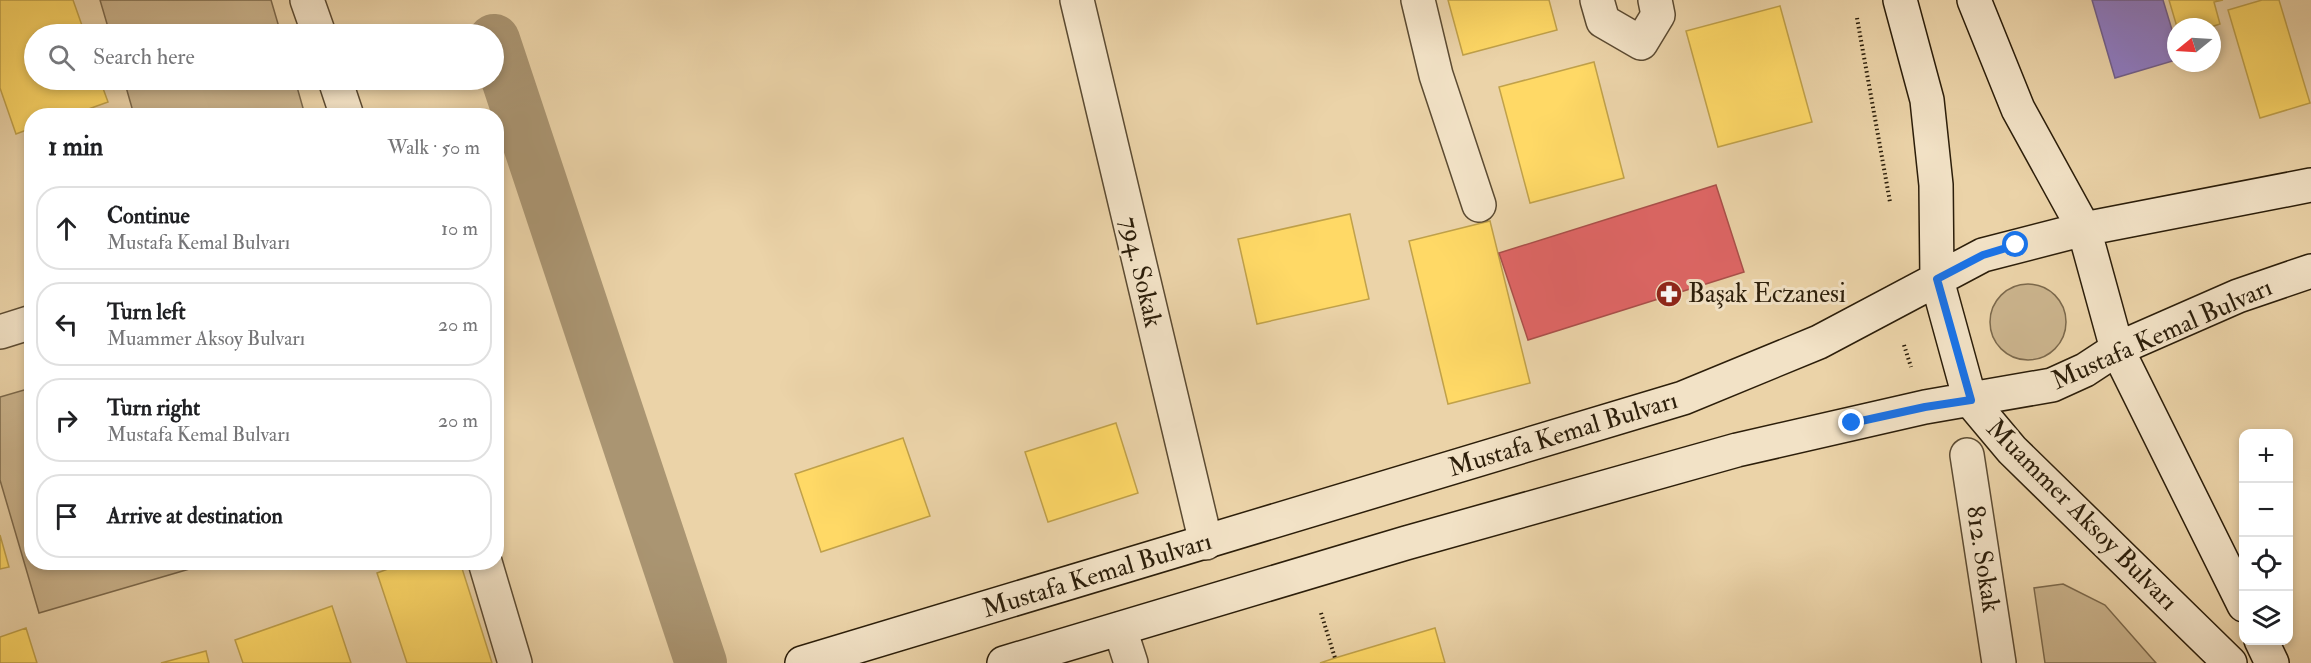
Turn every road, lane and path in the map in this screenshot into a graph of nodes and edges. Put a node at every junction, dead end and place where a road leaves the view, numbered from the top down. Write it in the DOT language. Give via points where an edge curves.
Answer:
graph roads {
  1 [pos="308,0"];
  2 [pos="1077,0"];
  3 [pos="1418,0"];
  4 [pos="1597,0"];
  5 [pos="1655,0"];
  6 [pos="1900,0"];
  7 [pos="1974,0"];
  8 [pos="316,24"];
  9 [pos="338,90"];
  10 [pos="344,108"];
  11 [pos="2311,185"];
  12 [pos="1479,206"];
  13 [pos="2084,230"];
  14 [pos="2311,272"];
  15 [pos="1937,279"];
  16 [pos="24,324"];
  17 [pos="0,332"];
  18 [pos="2117,349"];
  19 [pos="1971,400"];
  20 [pos="1967,455"];
  21 [pos="1206,543"];
  22 [pos="487,570"];
  23 [pos="2239,595"];
  24 [pos="1120,629"];
  25 [pos="2263,645"];
  26 [pos="515,663"];
  27 [pos="802,663"];
  28 [pos="1004,663"];
  29 [pos="1131,663"];
  30 [pos="1999,663"];
  31 [pos="2230,663"];
  32 [pos="2272,663"];
  1 -- 8 [label="main road"];
  2 -- 21 [label="main road, 794. Sokak"];
  3 -- 12 [label="main road" via="1436,75"];
  4 -- 5 [label="main road" via="1603,21 1641,43 1658,15"];
  6 -- 15 [label="main road, Muammer Aksoy Bulvarı" via="1927,100 1936,185"];
  7 -- 13 [label="main road" via="2018,109"];
  9 -- 10 [label="main road"];
  11 -- 13 [label="main road, Mustafa Kemal Bulvarı"];
  13 -- 15 [label="main road, Mustafa Kemal Bulvarı" via="1983,255"];
  13 -- 18 [label="main road"];
  14 -- 18 [label="main road, Mustafa Kemal Bulvarı" via="2238,296"];
  15 -- 19 [label="main road, Muammer Aksoy Bulvarı"];
  15 -- 21 [label="main road, Mustafa Kemal Bulvarı" via="1819,342 1683,398"];
  16 -- 17 [label="main road"];
  18 -- 19 [label="main road, Mustafa Kemal Bulvarı" via="2052,385"];
  18 -- 23 [label="main road"];
  19 -- 24 [label="main road, Mustafa Kemal Bulvarı" via="1737,450"];
  19 -- 31 [label="main road, Muammer Aksoy Bulvarı" via="2012,450"];
  20 -- 30 [label="main road, 812. Sokak"];
  21 -- 27 [label="main road, Mustafa Kemal Bulvarı"];
  22 -- 26 [label="main road"];
  24 -- 28 [label="main road, Mustafa Kemal Bulvarı"];
  24 -- 29 [label="main road"];
  25 -- 32 [label="main road"];
}
